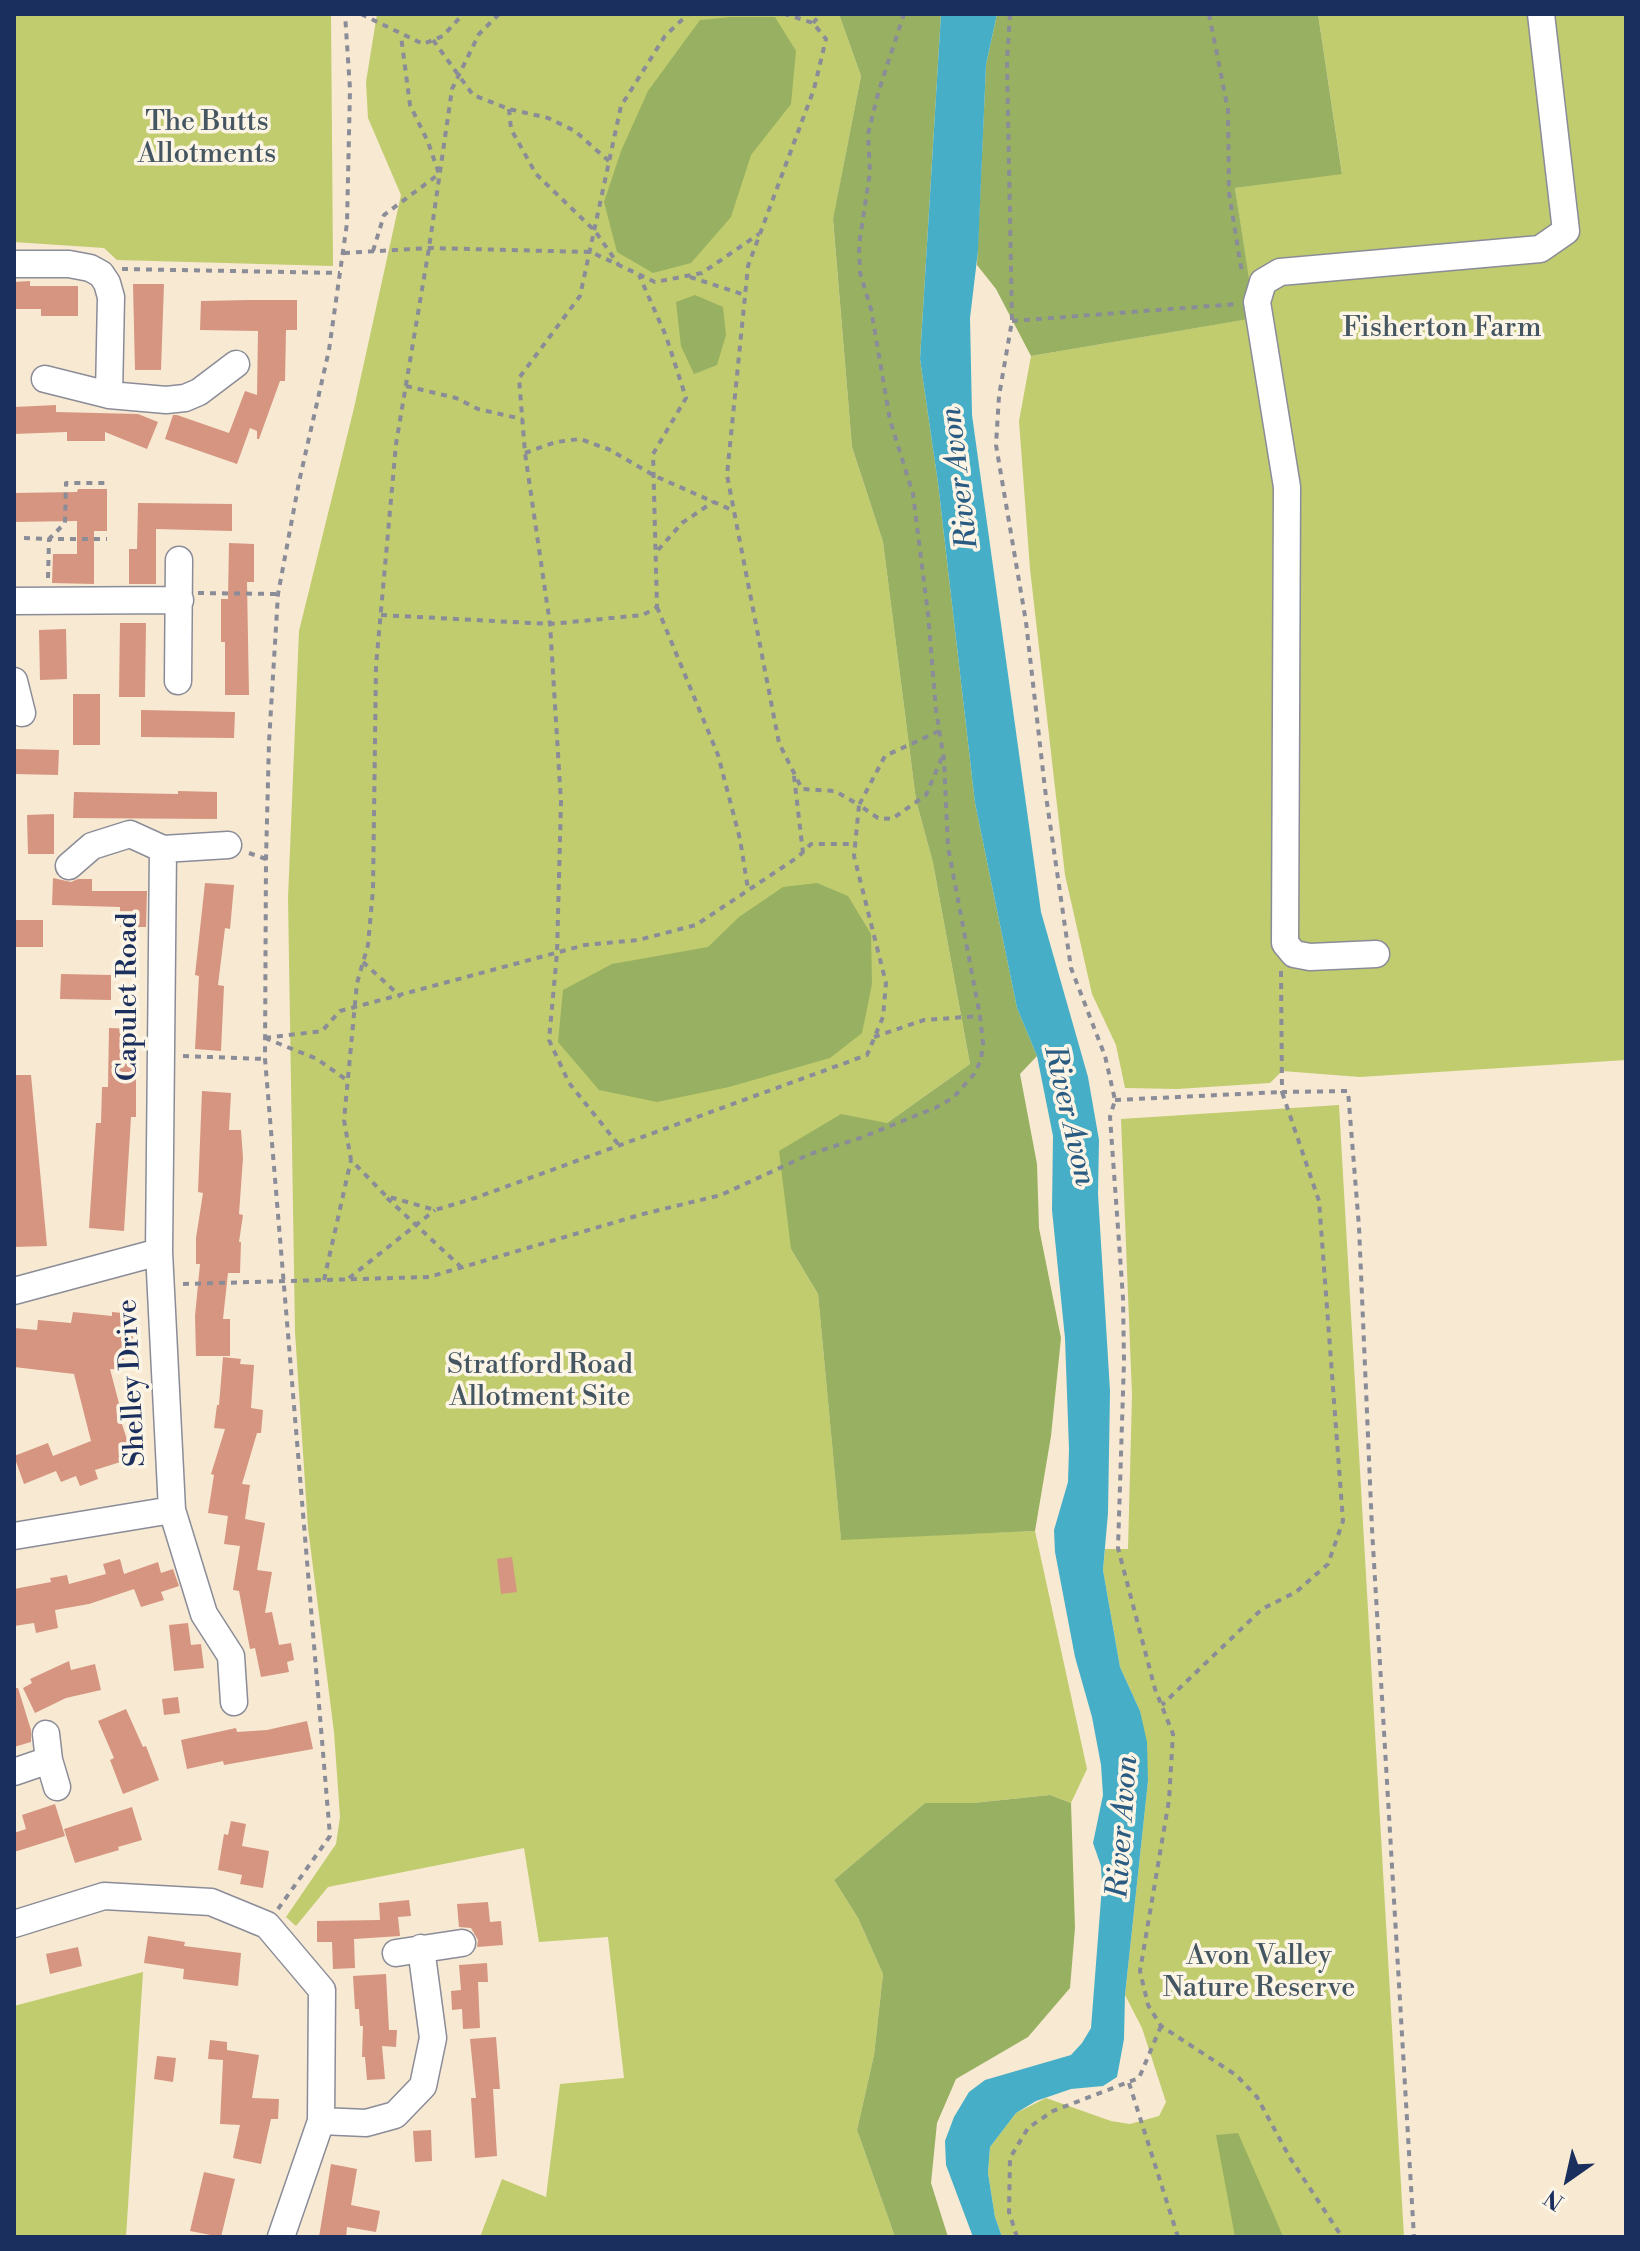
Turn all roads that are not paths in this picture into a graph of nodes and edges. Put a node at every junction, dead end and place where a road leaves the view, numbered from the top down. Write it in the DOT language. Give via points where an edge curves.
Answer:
graph roads {
  1 [pos="1541,14"];
  2 [pos="14,264"];
  3 [pos="236,364"];
  4 [pos="45,379"];
  5 [pos="109,395"];
  6 [pos="179,560"];
  7 [pos="180,596"];
  8 [pos="14,601"];
  9 [pos="14,681"];
  10 [pos="178,681"];
  11 [pos="22,713"];
  12 [pos="228,845"];
  13 [pos="163,849"];
  14 [pos="69,866"];
  15 [pos="1376,954"];
  16 [pos="159,1252"];
  17 [pos="14,1291"];
  18 [pos="172,1510"];
  19 [pos="14,1536"];
  20 [pos="234,1702"];
  21 [pos="46,1734"];
  22 [pos="49,1760"];
  23 [pos="14,1772"];
  24 [pos="57,1787"];
  25 [pos="14,1924"];
  26 [pos="462,1943"];
  27 [pos="321,2121"];
  28 [pos="281,2237"];
  1 -- 15 [label="street" via="1566,231 1540,249 1280,272 1263,282 1257,302 1287,487 1285,943 1294,954 1310,957"];
  2 -- 5 [label="street" via="69,264 101,274 111,297"];
  3 -- 5 [label="street" via="185,398"];
  4 -- 5 [label="street"];
  6 -- 7 [label="street"];
  7 -- 8 [label="street"];
  7 -- 10 [label="street"];
  9 -- 11 [label="street"];
  12 -- 13 [label="street"];
  13 -- 14 [label="street" via="130,834 92,846"];
  13 -- 16 [label="street, Capulet Road"];
  16 -- 17 [label="street"];
  16 -- 18 [label="street, Shelley Drive"];
  18 -- 19 [label="street"];
  18 -- 20 [label="street, Shelley Drive" via="204,1614 231,1656"];
  21 -- 22 [label="street"];
  22 -- 23 [label="street"];
  22 -- 24 [label="street"];
  25 -- 27 [label="street" via="104,1896 211,1902 267,1925 322,1990"];
  26 -- 27 [label="street" via="409,1951 433,2038 423,2086 395,2115 366,2123"];
  27 -- 28 [label="street"];
}
